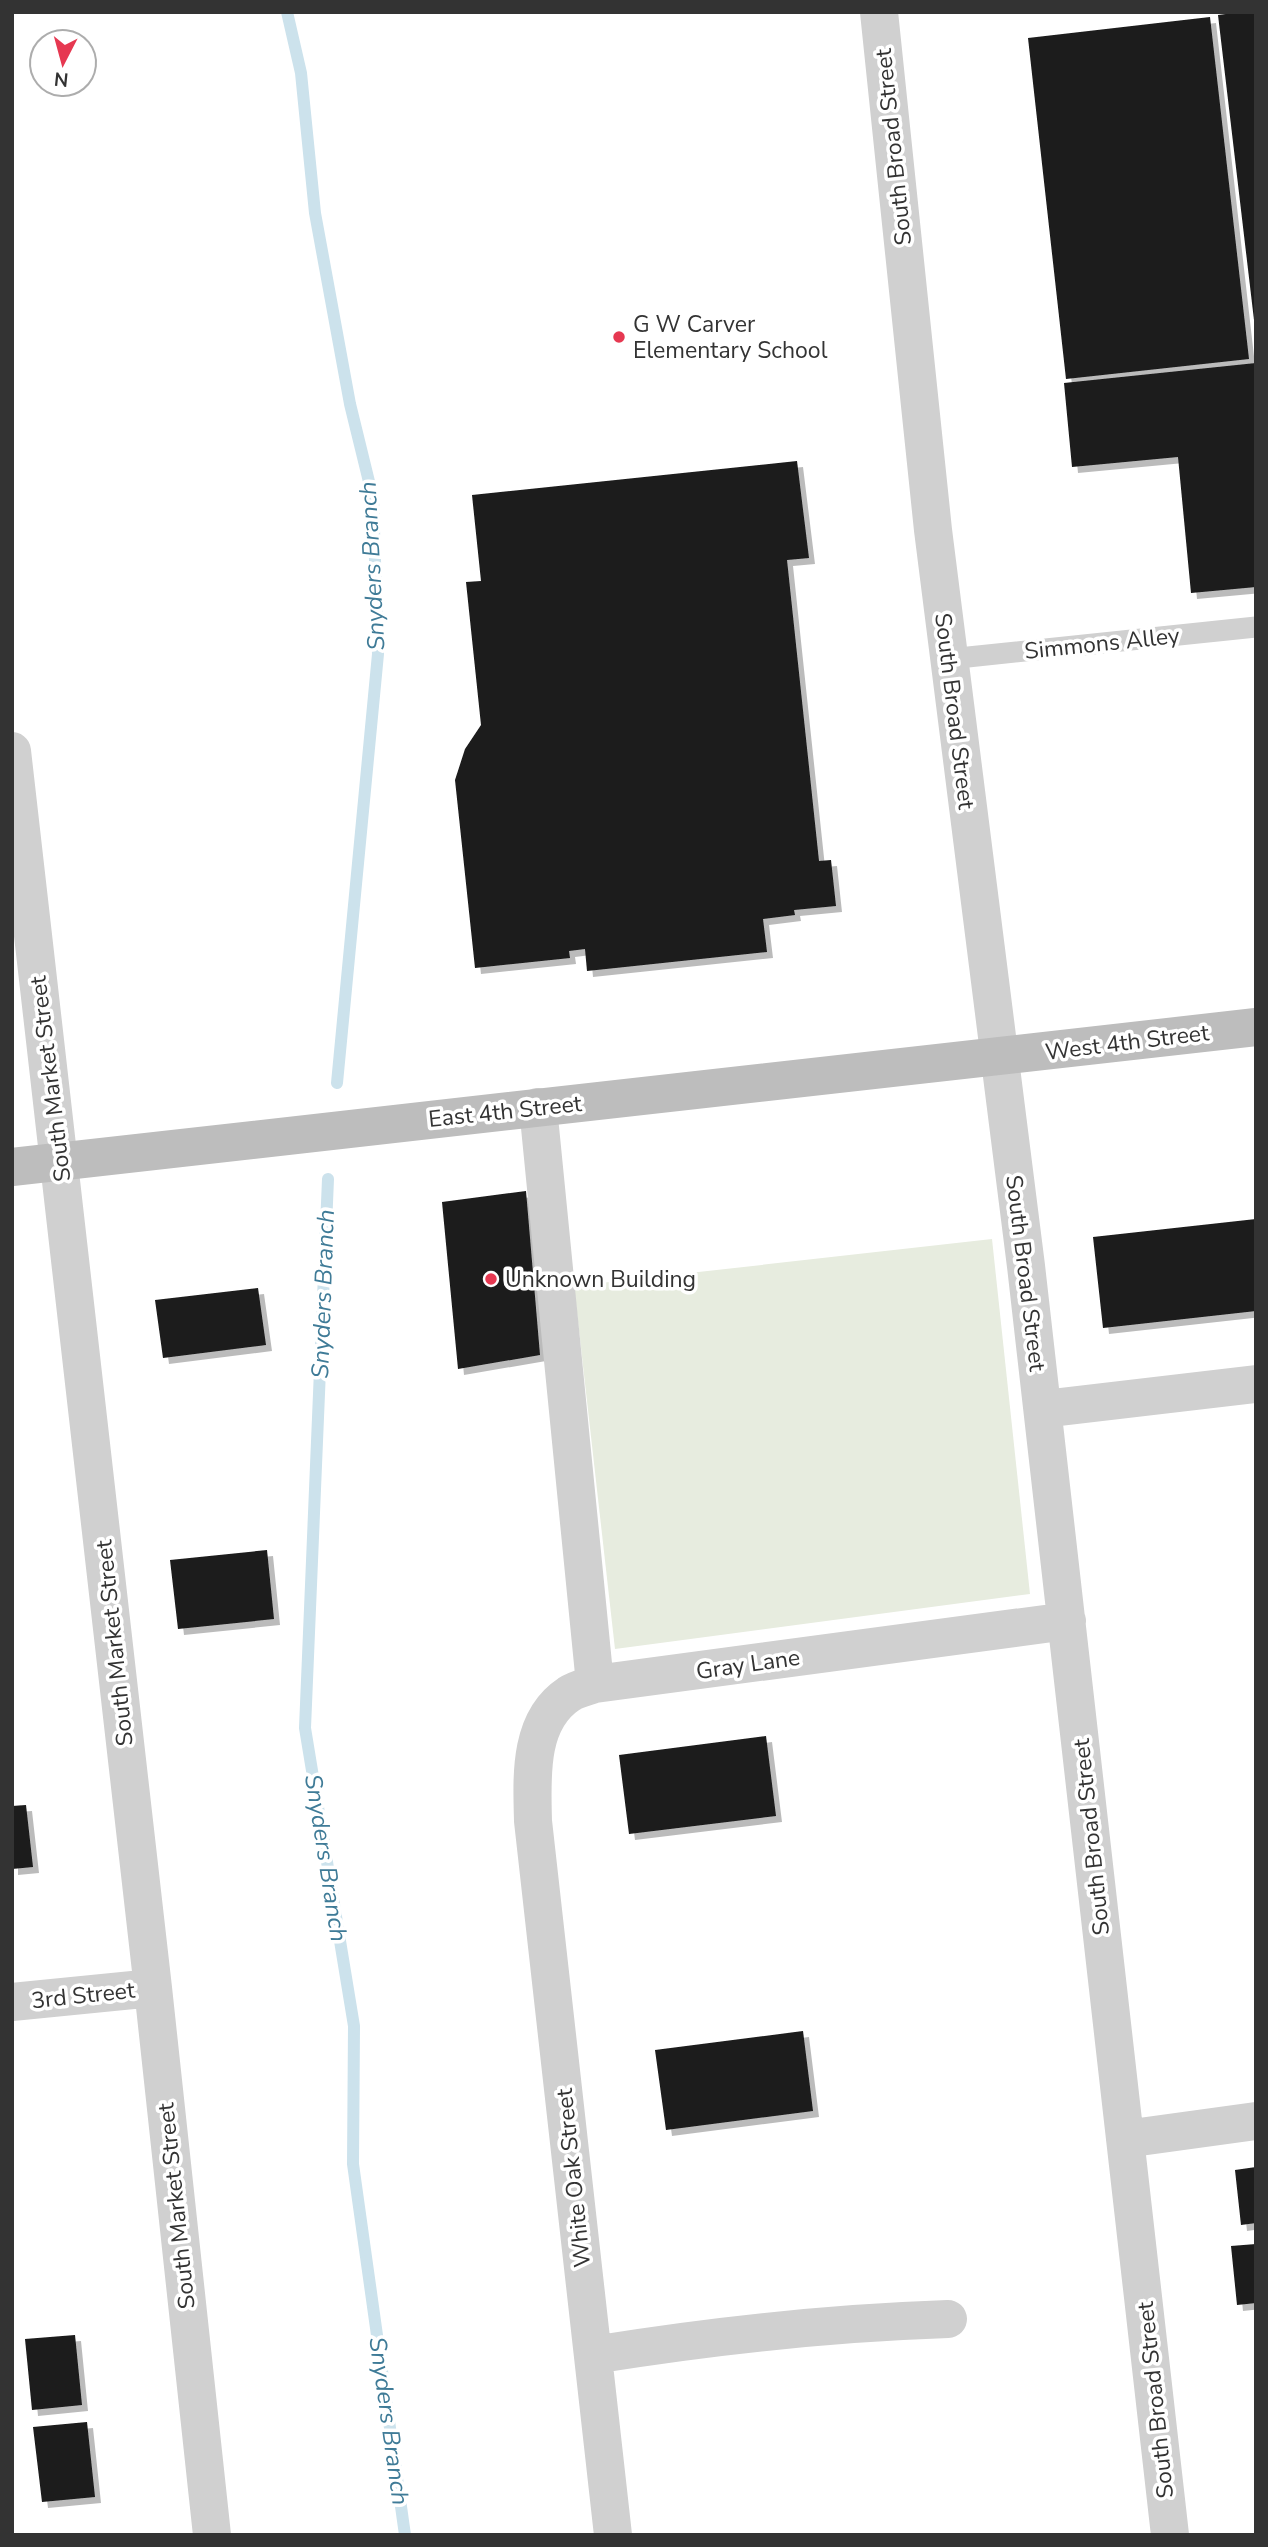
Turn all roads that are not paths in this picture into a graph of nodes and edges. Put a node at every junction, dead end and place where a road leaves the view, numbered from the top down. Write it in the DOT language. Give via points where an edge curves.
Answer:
graph roads {
  1 [pos="879,12"];
  2 [pos="1256,627"];
  3 [pos="949,659"];
  4 [pos="12,751"];
  5 [pos="1256,1027"];
  6 [pos="998,1057"];
  7 [pos="538,1107"];
  8 [pos="59,1162"];
  9 [pos="12,1167"];
  10 [pos="1256,1384"];
  11 [pos="1043,1409"];
  12 [pos="1067,1622"];
  13 [pos="595,1684"];
  14 [pos="533,1821"];
  15 [pos="153,1988"];
  16 [pos="12,2002"];
  17 [pos="1256,2121"];
  18 [pos="1125,2139"];
  19 [pos="948,2319"];
  20 [pos="593,2356"];
  21 [pos="212,2535"];
  22 [pos="613,2535"];
  23 [pos="1170,2535"];
  1 -- 3 [label="street, South Broad Street"];
  2 -- 3 [label="lane, Simmons Alley"];
  3 -- 6 [label="street, South Broad Street"];
  4 -- 8 [label="street, South Market Street"];
  5 -- 6 [label="main road, West 4th Street"];
  6 -- 7 [label="main road, East 4th Street"];
  6 -- 11 [label="street, South Broad Street"];
  7 -- 8 [label="main road, East 4th Street"];
  7 -- 13 [label="street"];
  8 -- 9 [label="main road, East 4th Street"];
  8 -- 15 [label="street, South Market Street"];
  10 -- 11 [label="street"];
  11 -- 12 [label="street, South Broad Street"];
  12 -- 13 [label="street, Gray Lane"];
  12 -- 18 [label="street, South Broad Street"];
  13 -- 14 [label="street, Gray Lane" via="570,1693 542,1723 532,1771"];
  14 -- 20 [label="street, White Oak Street"];
  15 -- 16 [label="street, 3rd Street"];
  15 -- 21 [label="street, South Market Street"];
  17 -- 18 [label="street"];
  18 -- 23 [label="street, South Broad Street"];
  19 -- 20 [label="street" via="863,2322 659,2344"];
  20 -- 22 [label="street, White Oak Street"];
}
